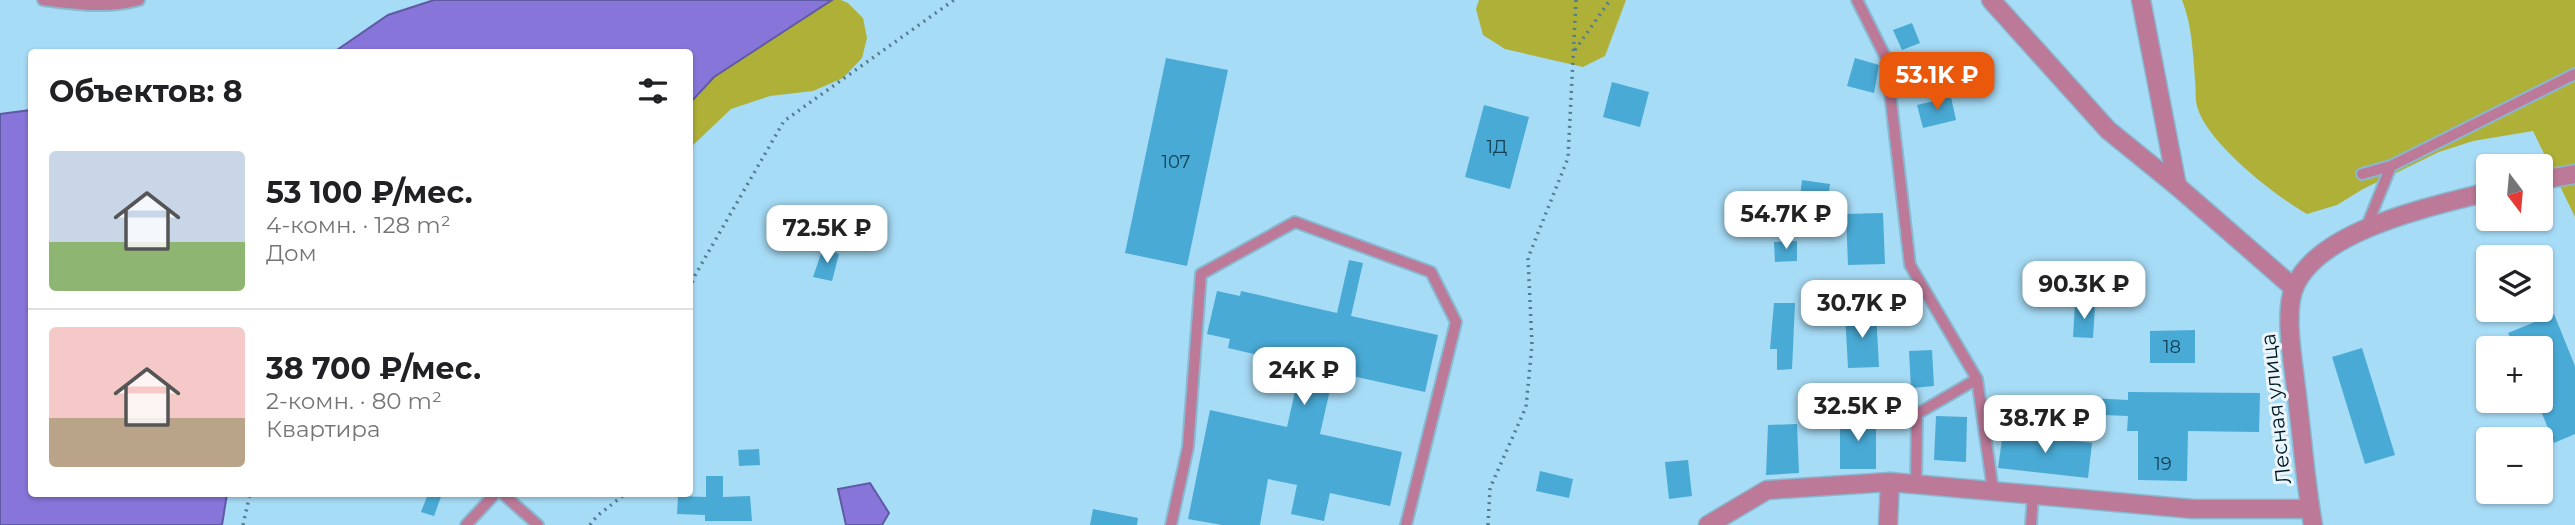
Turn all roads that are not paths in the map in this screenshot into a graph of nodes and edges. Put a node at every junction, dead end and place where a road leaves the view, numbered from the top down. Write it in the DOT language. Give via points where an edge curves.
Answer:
graph roads {
  1 [pos="43,0"];
  2 [pos="139,0"];
  3 [pos="1857,0"];
  4 [pos="1991,0"];
  5 [pos="2141,0"];
  6 [pos="2575,74"];
  7 [pos="2391,166"];
  8 [pos="2362,174"];
  9 [pos="2575,174"];
  10 [pos="2553,178"];
  11 [pos="2178,186"];
  12 [pos="2476,195"];
  13 [pos="2366,228"];
  14 [pos="2294,288"];
  15 [pos="1977,379"];
  16 [pos="1890,482"];
  17 [pos="1916,484"];
  18 [pos="1993,490"];
  19 [pos="2033,495"];
  20 [pos="492,497"];
  21 [pos="506,497"];
  22 [pos="2312,517"];
  23 [pos="466,525"];
  24 [pos="538,525"];
  25 [pos="1171,525"];
  26 [pos="1406,525"];
  27 [pos="1708,525"];
  28 [pos="1888,525"];
  29 [pos="2031,525"];
  1 -- 2 [label="lane" via="100,6"];
  3 -- 15 [label="lane" via="1886,58 1910,265"];
  4 -- 11 [label="street" via="2108,130"];
  5 -- 11 [label="street"];
  6 -- 7 [label="lane"];
  7 -- 8 [label="lane"];
  7 -- 13 [label="lane"];
  9 -- 10 [label="street"];
  11 -- 14 [label="street"];
  12 -- 13 [label="street"];
  13 -- 14 [label="street" via="2331,247"];
  14 -- 22 [label="street, Лесная улица" via="2289,325"];
  15 -- 17 [label="lane" via="1917,414"];
  15 -- 18 [label="lane"];
  16 -- 17 [label="street"];
  16 -- 27 [label="street" via="1767,490"];
  16 -- 28 [label="street"];
  17 -- 18 [label="street"];
  18 -- 19 [label="street"];
  19 -- 22 [label="street"];
  19 -- 29 [label="lane"];
  20 -- 23 [label="lane"];
  21 -- 24 [label="lane"];
  25 -- 26 [label="lane" via="1188,447 1201,274 1295,222 1431,272 1456,322"];
}
